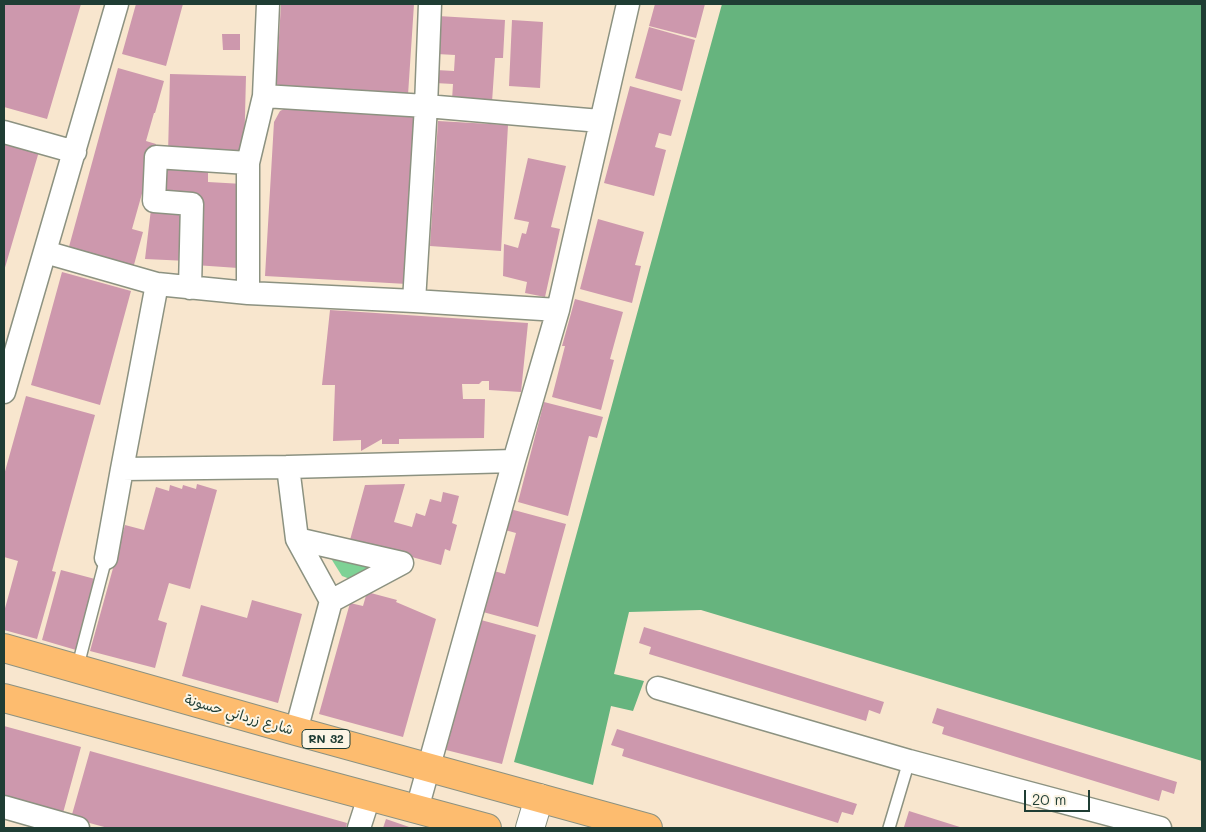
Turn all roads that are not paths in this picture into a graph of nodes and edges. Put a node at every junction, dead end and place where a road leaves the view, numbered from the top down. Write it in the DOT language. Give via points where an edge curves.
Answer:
graph roads {
  1 [pos="117,4"];
  2 [pos="268,4"];
  3 [pos="430,4"];
  4 [pos="628,4"];
  5 [pos="264,96"];
  6 [pos="426,106"];
  7 [pos="600,121"];
  8 [pos="4,132"];
  9 [pos="75,152"];
  10 [pos="248,163"];
  11 [pos="45,252"];
  12 [pos="157,284"];
  13 [pos="190,288"];
  14 [pos="248,293"];
  15 [pos="414,301"];
  16 [pos="558,310"];
  17 [pos="4,392"];
  18 [pos="514,461"];
  19 [pos="288,467"];
  20 [pos="122,469"];
  21 [pos="297,538"];
  22 [pos="106,558"];
  23 [pos="331,600"];
  24 [pos="4,648"];
  25 [pos="76,669"];
  26 [pos="658,688"];
  27 [pos="4,698"];
  28 [pos="296,731"];
  29 [pos="909,761"];
  30 [pos="428,767"];
  31 [pos="369,797"];
  32 [pos="539,798"];
  33 [pos="4,808"];
  34 [pos="417,809"];
  35 [pos="78,828"];
  36 [pos="359,828"];
  37 [pos="487,828"];
  38 [pos="530,828"];
  39 [pos="648,828"];
  40 [pos="888,828"];
  41 [pos="1160,828"];
  1 -- 9 [label="street"];
  2 -- 5 [label="street"];
  3 -- 6 [label="street"];
  4 -- 7 [label="street"];
  5 -- 6 [label="street"];
  5 -- 10 [label="street"];
  6 -- 7 [label="street"];
  6 -- 15 [label="street"];
  7 -- 16 [label="street"];
  8 -- 9 [label="street"];
  9 -- 11 [label="street"];
  10 -- 13 [label="street" via="156,157 154,201 192,204"];
  10 -- 14 [label="street"];
  11 -- 12 [label="street"];
  11 -- 17 [label="street"];
  12 -- 13 [label="street"];
  12 -- 20 [label="street"];
  13 -- 14 [label="street"];
  14 -- 15 [label="street"];
  15 -- 16 [label="street"];
  16 -- 18 [label="street"];
  18 -- 19 [label="street"];
  18 -- 30 [label="street"];
  19 -- 20 [label="street"];
  19 -- 21 [label="street"];
  20 -- 22 [label="street"];
  21 -- 23 [label="street"];
  21 -- 23 [label="street" via="402,563"];
  22 -- 25 [label="lane"];
  23 -- 28 [label="street"];
  24 -- 25 [label="main road, شارع زرداني حسونة / RN 32"];
  25 -- 28 [label="main road, شارع زرداني حسونة / RN 32"];
  26 -- 29 [label="street"];
  27 -- 31 [label="main road"];
  28 -- 30 [label="main road, شارع زرداني حسونة / RN 32"];
  29 -- 40 [label="lane"];
  29 -- 41 [label="street"];
  30 -- 32 [label="main road, شارع زرداني حسونة / RN 32"];
  30 -- 34 [label="street"];
  31 -- 34 [label="main road"];
  31 -- 36 [label="street"];
  32 -- 38 [label="street"];
  32 -- 39 [label="main road, شارع زرداني حسونة / RN 32"];
  33 -- 35 [label="street"];
  34 -- 37 [label="main road"];
}
